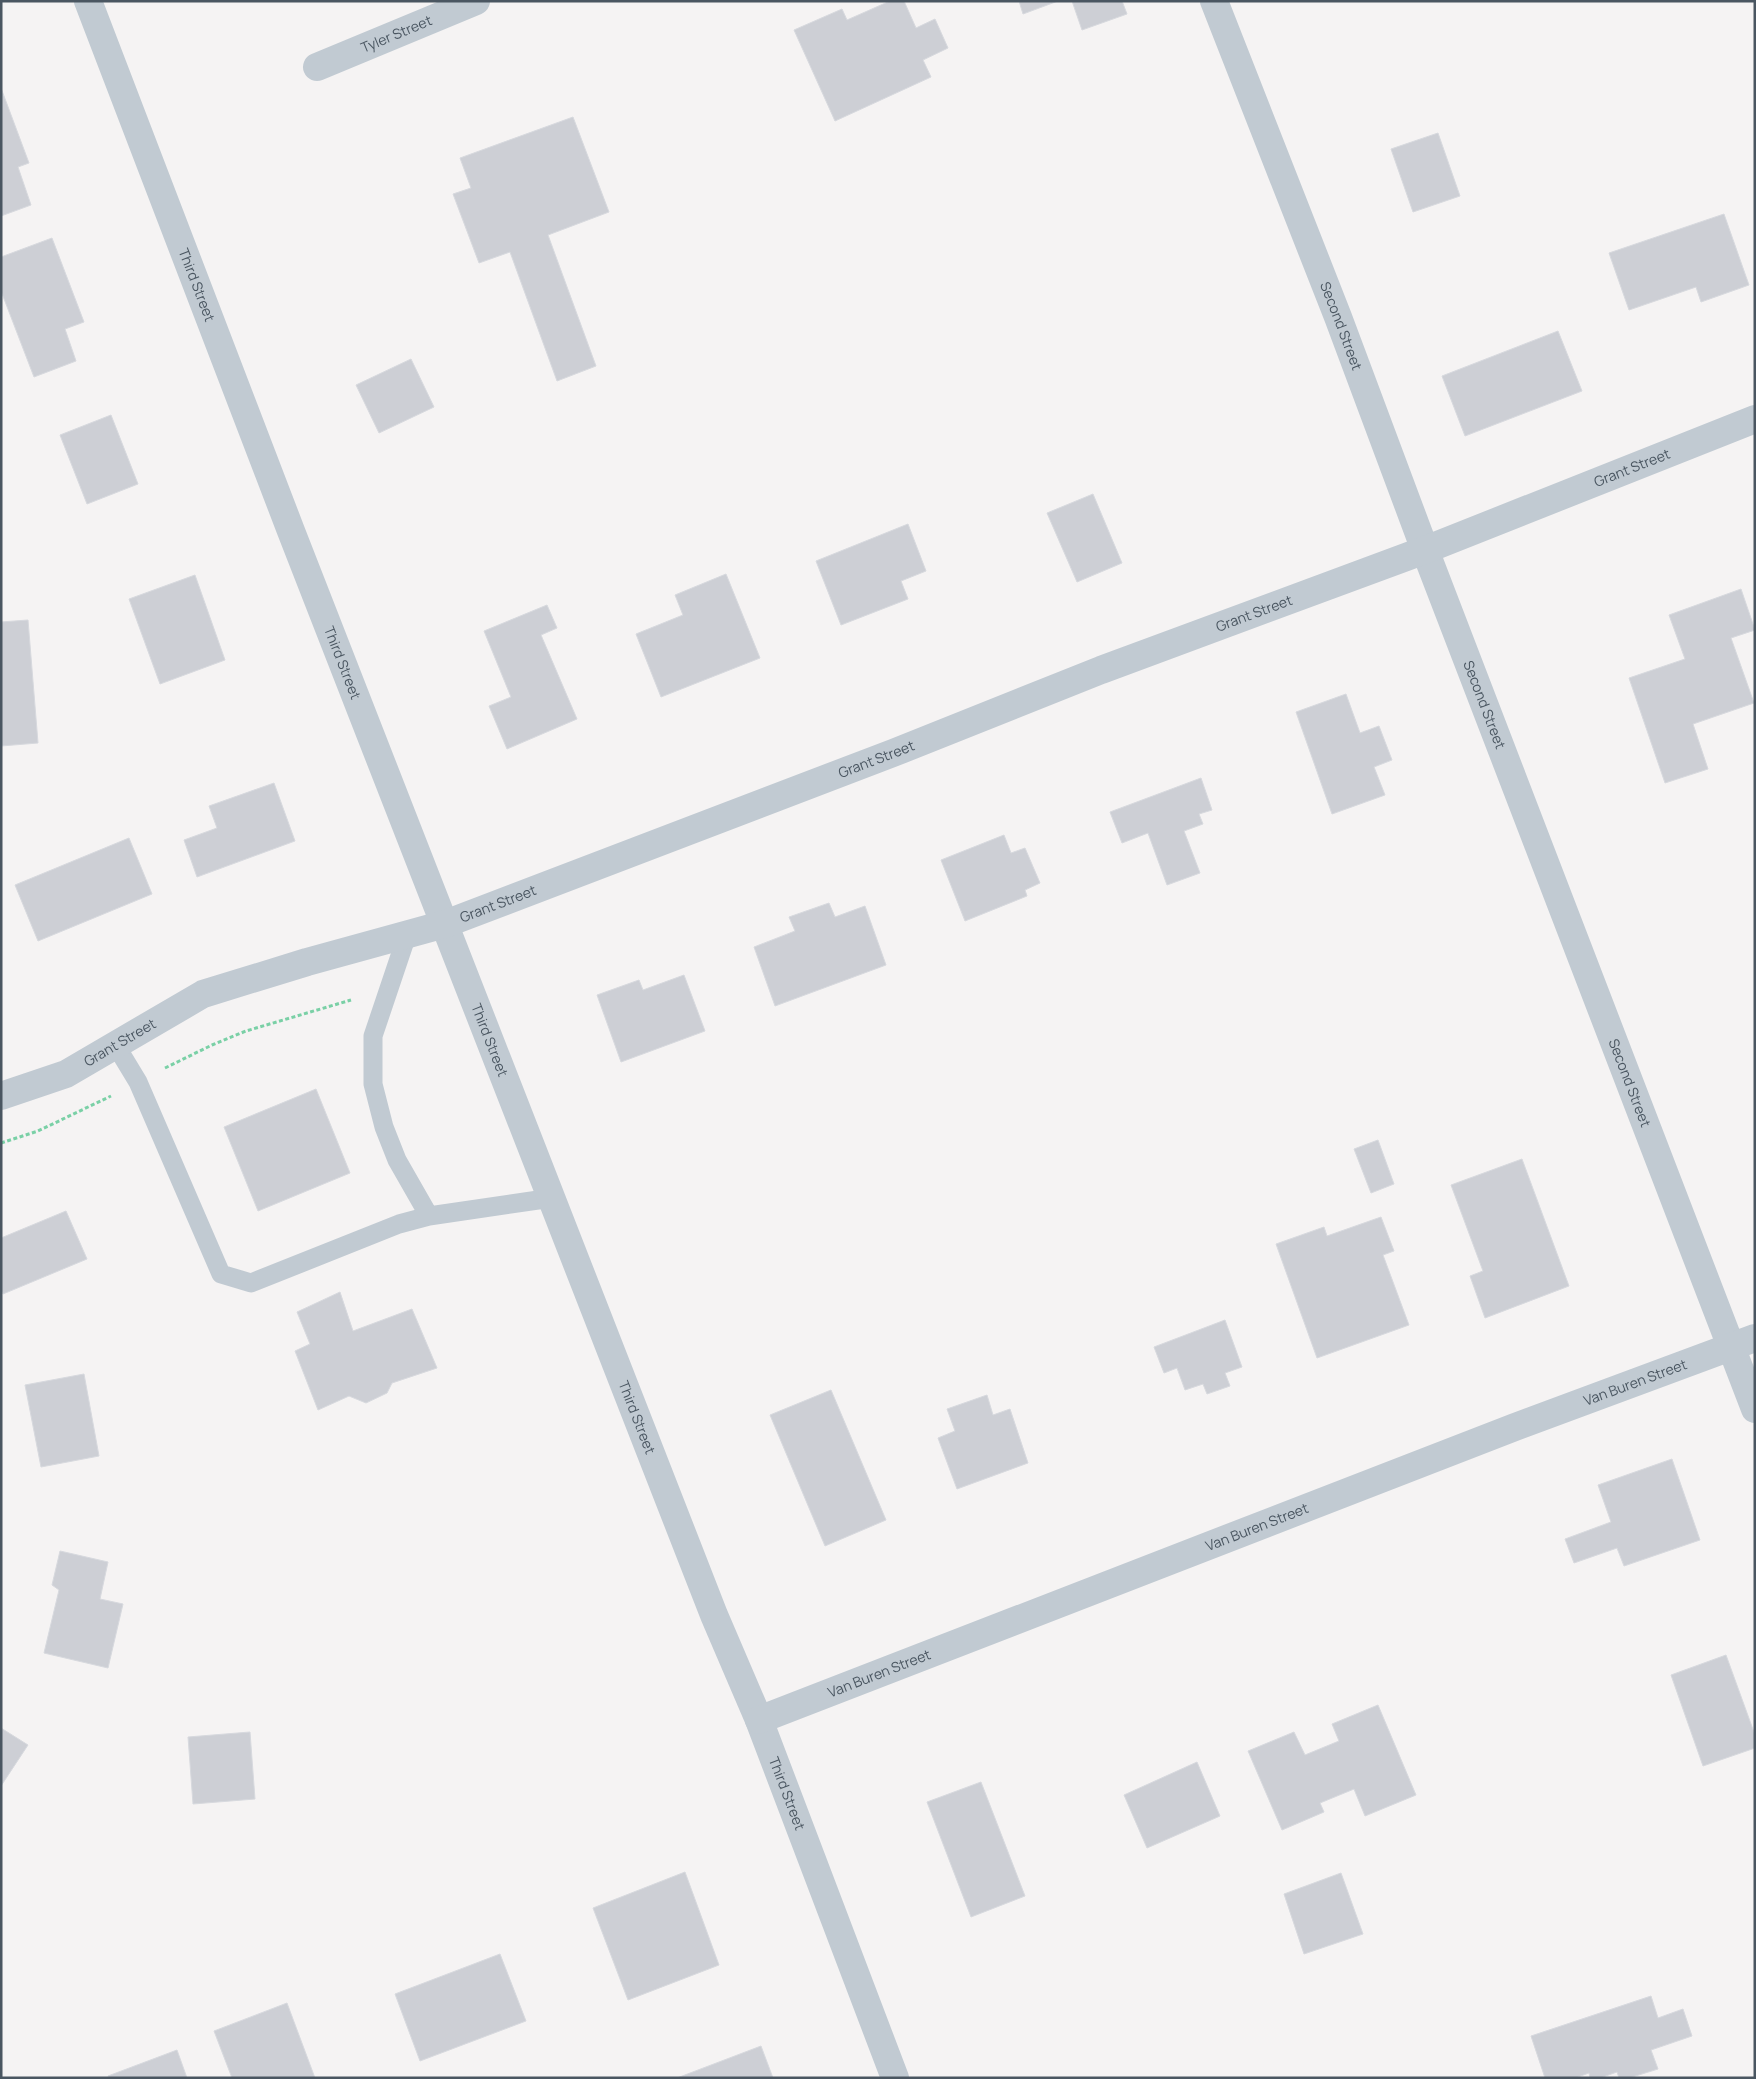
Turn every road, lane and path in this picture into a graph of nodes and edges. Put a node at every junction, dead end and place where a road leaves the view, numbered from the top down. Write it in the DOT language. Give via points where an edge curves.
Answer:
graph roads {
  1 [pos="88,1"];
  2 [pos="476,1"];
  3 [pos="1214,1"];
  4 [pos="317,67"];
  5 [pos="1755,419"];
  6 [pos="1425,550"];
  7 [pos="445,924"];
  8 [pos="406,936"];
  9 [pos="386,991"];
  10 [pos="115,1044"];
  11 [pos="138,1082"];
  12 [pos="1,1096"];
  13 [pos="1,1143"];
  14 [pos="552,1198"];
  15 [pos="429,1216"];
  16 [pos="1755,1338"];
  17 [pos="1730,1347"];
  18 [pos="1755,1409"];
  19 [pos="759,1720"];
  20 [pos="895,2078"];
  1 -- 7 [label="street, Third Street"];
  2 -- 4 [label="street, Tyler Street"];
  3 -- 6 [label="street, Second Street"];
  5 -- 6 [label="street, Grant Street"];
  6 -- 7 [label="street, Grant Street" via="1101,670"];
  6 -- 17 [label="street, Second Street"];
  7 -- 8 [label="street, Grant Street"];
  7 -- 14 [label="street, Third Street"];
  8 -- 9 [label="lane"];
  8 -- 10 [label="street, Grant Street" via="203,994"];
  9 -- 11 [label="path" via="246,1031"];
  9 -- 15 [label="lane" via="373,1036 373,1084 384,1127 398,1160"];
  10 -- 11 [label="lane"];
  10 -- 12 [label="street, Grant Street" via="66,1074"];
  11 -- 13 [label="path" via="68,1118"];
  11 -- 15 [label="lane" via="221,1274 250,1283 399,1224"];
  14 -- 15 [label="lane"];
  14 -- 19 [label="street, Third Street" via="714,1615"];
  16 -- 17 [label="street, Van Buren Street"];
  17 -- 18 [label="street, Second Street"];
  17 -- 19 [label="street, Van Buren Street"];
  19 -- 20 [label="street, Third Street"];
}
